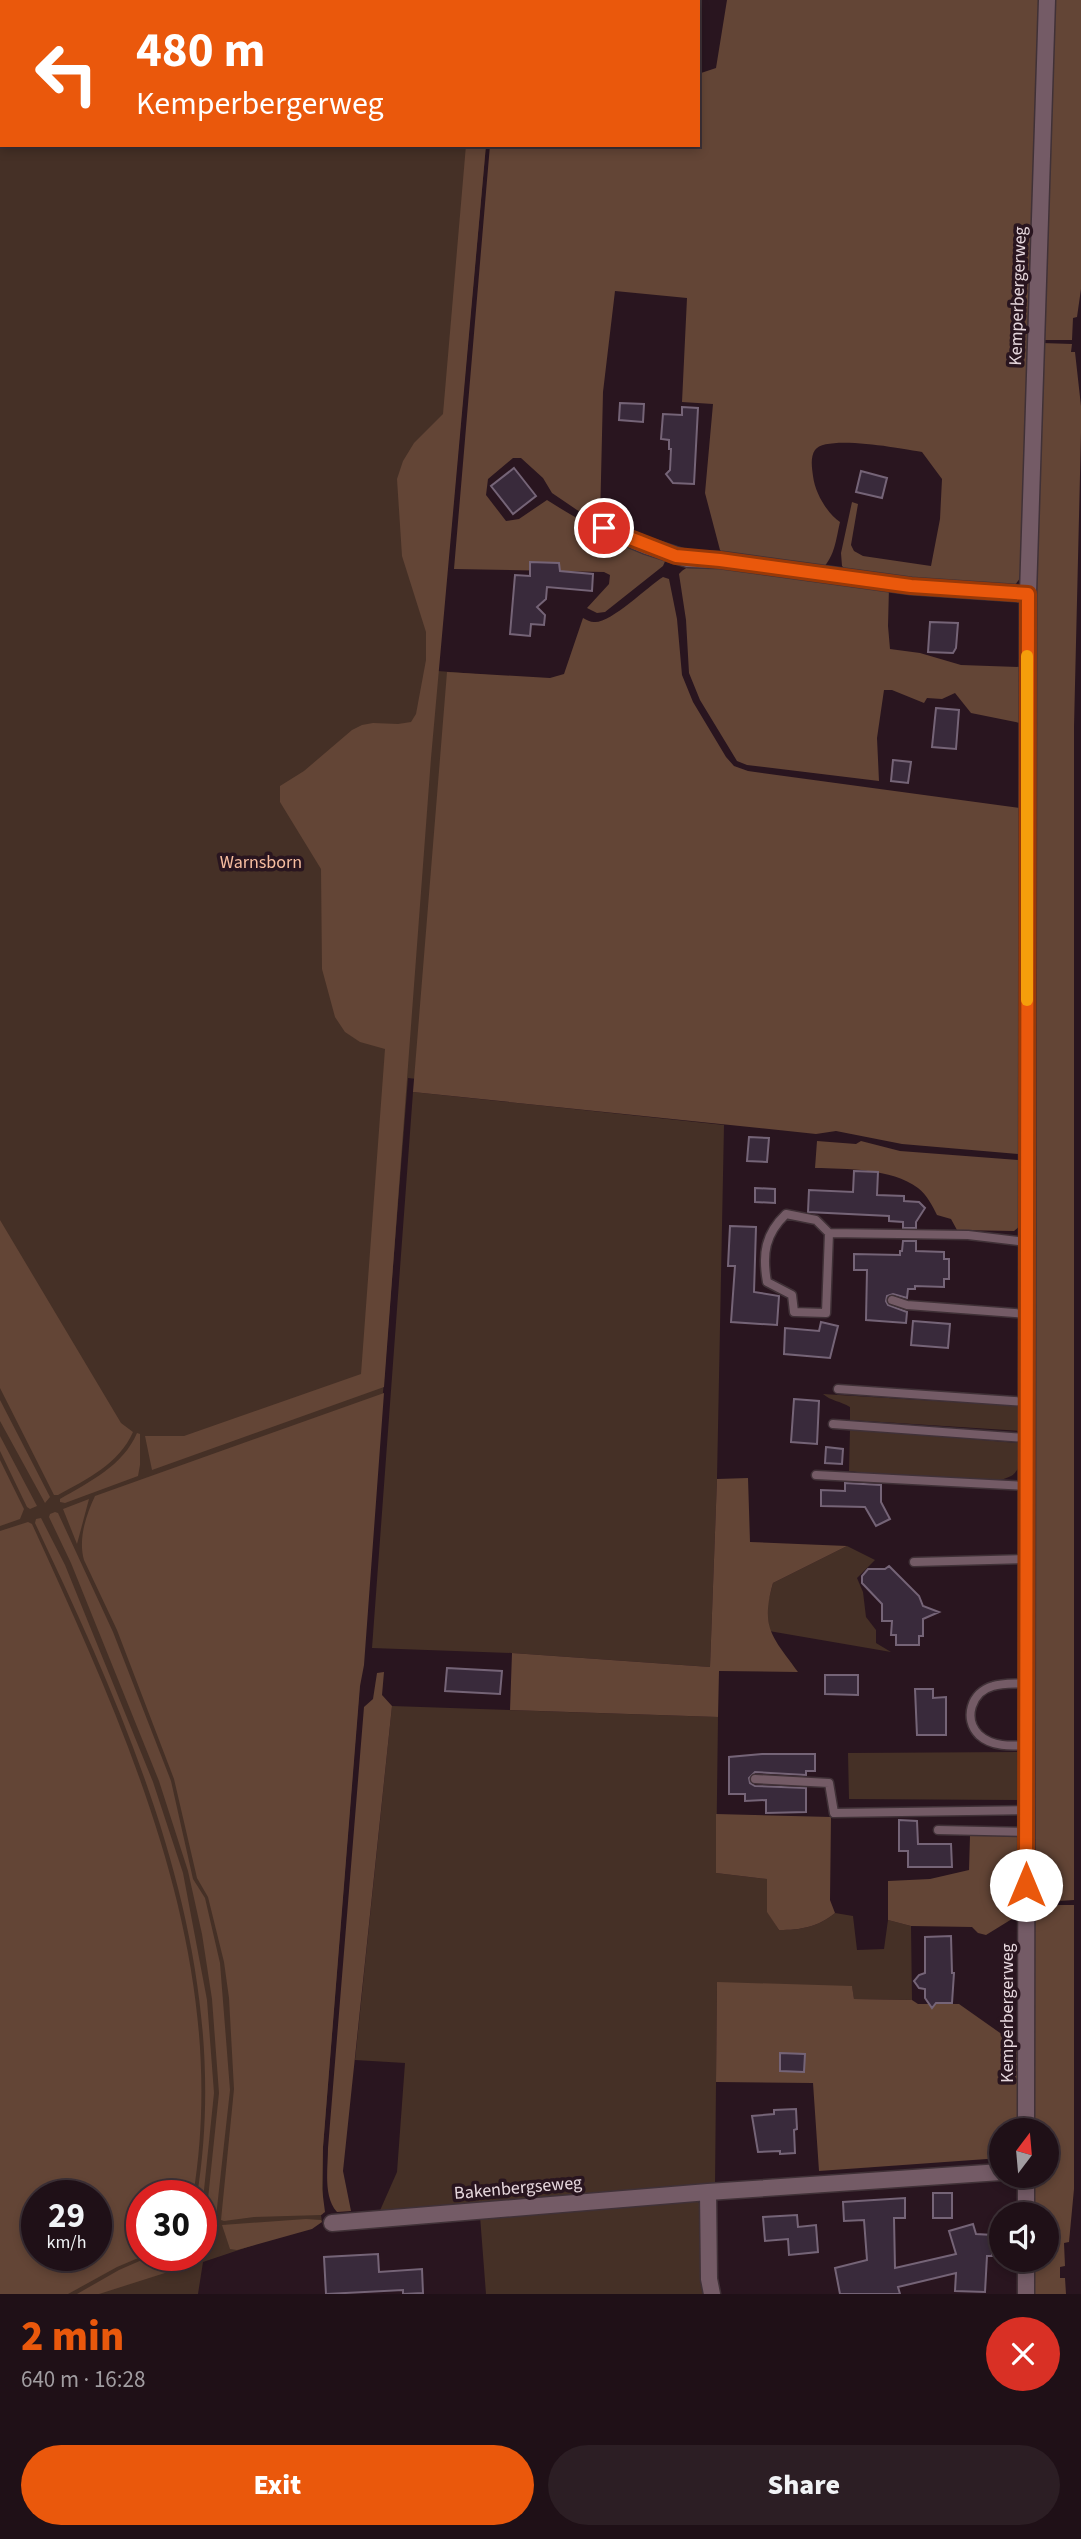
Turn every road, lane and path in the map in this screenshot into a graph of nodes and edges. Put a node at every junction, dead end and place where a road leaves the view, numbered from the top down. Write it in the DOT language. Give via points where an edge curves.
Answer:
graph roads {
  1 [pos="1047,0"];
  2 [pos="604,528"];
  3 [pos="1028,594"];
  4 [pos="829,1233"];
  5 [pos="1026,1242"];
  6 [pos="892,1300"];
  7 [pos="1027,1314"];
  8 [pos="838,1389"];
  9 [pos="1027,1402"];
  10 [pos="833,1424"];
  11 [pos="1026,1438"];
  12 [pos="816,1475"];
  13 [pos="1026,1486"];
  14 [pos="1026,1559"];
  15 [pos="914,1562"];
  16 [pos="1026,1684"];
  17 [pos="1027,1745"];
  18 [pos="755,1779"];
  19 [pos="1027,1810"];
  20 [pos="939,1830"];
  21 [pos="1027,1832"];
  22 [pos="1026,2118"];
  23 [pos="989,2173"];
  24 [pos="708,2192"];
  25 [pos="332,2223"];
  26 [pos="1026,2272"];
  27 [pos="712,2294"];
  28 [pos="1026,2294"];
  1 -- 3 [label="street, Kemperbergerweg"];
  2 -- 3 [label="street" via="688,559 937,589"];
  3 -- 5 [label="street, Kemperbergerweg"];
  4 -- 4 [label="lane" via="816,1220 786,1214 773,1227 763,1261 767,1282 792,1294 794,1312 826,1313"];
  4 -- 5 [label="lane" via="968,1235"];
  5 -- 7 [label="street, Kemperbergerweg"];
  6 -- 7 [label="lane"];
  7 -- 9 [label="street, Kemperbergerweg"];
  8 -- 9 [label="lane"];
  9 -- 11 [label="street, Kemperbergerweg"];
  10 -- 11 [label="lane"];
  11 -- 13 [label="street, Kemperbergerweg"];
  12 -- 13 [label="lane"];
  13 -- 14 [label="street, Kemperbergerweg"];
  14 -- 15 [label="lane"];
  14 -- 16 [label="street, Kemperbergerweg"];
  16 -- 17 [label="street, Kemperbergerweg"];
  16 -- 17 [label="lane" via="992,1686 979,1694 970,1714 980,1735 1006,1746"];
  17 -- 19 [label="street, Kemperbergerweg"];
  18 -- 19 [label="lane" via="829,1783 834,1813"];
  19 -- 21 [label="street, Kemperbergerweg"];
  20 -- 21 [label="lane"];
  21 -- 22 [label="street, Kemperbergerweg"];
  23 -- 24 [label="street"];
  24 -- 25 [label="street, Bakenbergseweg"];
  24 -- 27 [label="street"];
  26 -- 28 [label="street"];
}
